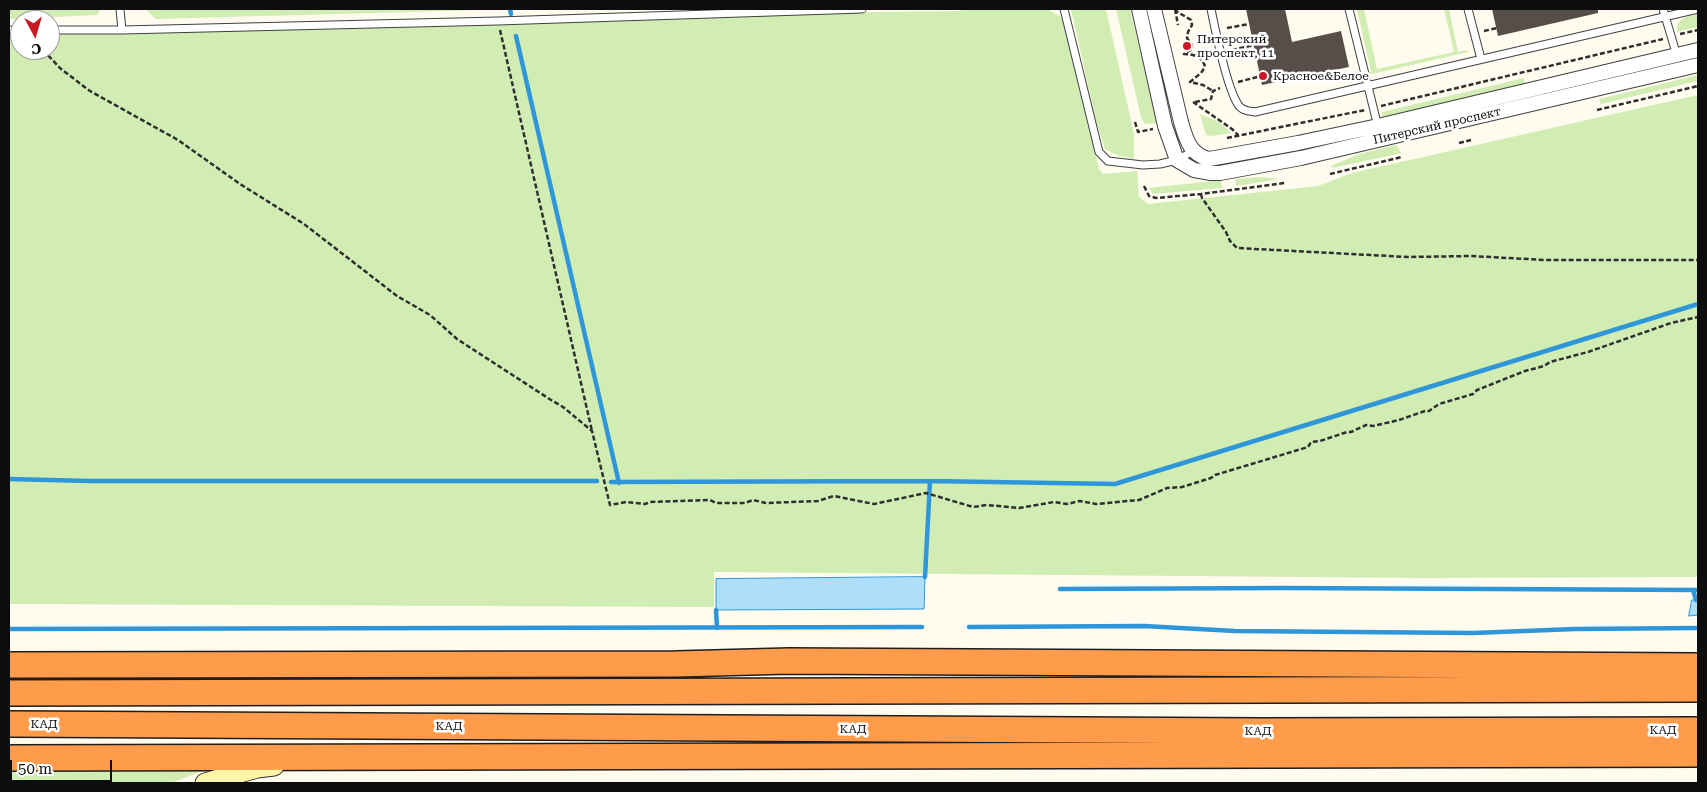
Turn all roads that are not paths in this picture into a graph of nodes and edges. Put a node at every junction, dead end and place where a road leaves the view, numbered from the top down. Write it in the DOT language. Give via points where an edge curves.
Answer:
graph roads {
  1 [pos="120,9"];
  2 [pos="862,9"];
  3 [pos="1064,9"];
  4 [pos="1139,9"];
  5 [pos="1154,9"];
  6 [pos="1211,9"];
  7 [pos="1348,9"];
  8 [pos="1468,9"];
  9 [pos="1663,9"];
  10 [pos="1698,9"];
  11 [pos="1665,16"];
  12 [pos="60,30"];
  13 [pos="122,30"];
  14 [pos="1698,50"];
  15 [pos="1676,55"];
  16 [pos="1481,59"];
  17 [pos="1698,65"];
  18 [pos="1680,70"];
  19 [pos="1367,86"];
  20 [pos="1380,133"];
  21 [pos="1193,152"];
  22 [pos="1177,160"];
  23 [pos="676,664"];
  24 [pos="9,665"];
  25 [pos="1698,666"];
  26 [pos="1698,689"];
  27 [pos="921,690"];
  28 [pos="9,692"];
  29 [pos="9,724"];
  30 [pos="1698,730"];
  31 [pos="1259,731"];
  32 [pos="1698,754"];
  33 [pos="1539,755"];
  34 [pos="372,756"];
  35 [pos="9,758"];
  36 [pos="205,783"];
  1 -- 13 [label="lane"];
  2 -- 13 [label="lane"];
  3 -- 22 [label="lane" via="1099,152 1108,161 1118,164 1160,164"];
  4 -- 22 [label="street" via="1165,126"];
  5 -- 21 [label="street" via="1181,122"];
  6 -- 19 [label="lane" via="1230,84 1240,107 1246,111 1255,112"];
  7 -- 19 [label="lane"];
  8 -- 16 [label="lane"];
  9 -- 11 [label="lane"];
  10 -- 11 [label="lane"];
  11 -- 15 [label="lane"];
  11 -- 16 [label="lane"];
  12 -- 13 [label="lane"];
  14 -- 15 [label="street, Питерский проспект"];
  15 -- 18 [label="lane"];
  15 -- 20 [label="street, Питерский проспект"];
  16 -- 19 [label="lane"];
  17 -- 18 [label="street, Питерский проспект"];
  18 -- 20 [label="street, Питерский проспект"];
  19 -- 20 [label="lane"];
  20 -- 21 [label="street, Питерский проспект" via="1219,158 1209,159"];
  20 -- 22 [label="street, Питерский проспект" via="1301,158 1220,173 1194,170"];
  21 -- 22 [label="lane"];
  23 -- 24 [label="highway"];
  23 -- 25 [label="highway" via="789,661"];
  23 -- 27 [label="highway"];
  26 -- 27 [label="highway"];
  27 -- 28 [label="highway"];
  29 -- 31 [label="highway, КАД"];
  30 -- 31 [label="highway, КАД"];
  31 -- 33 [label="highway"];
  32 -- 33 [label="highway"];
  33 -- 34 [label="highway"];
  34 -- 35 [label="highway"];
  34 -- 36 [label="main road" via="257,768"];
}
